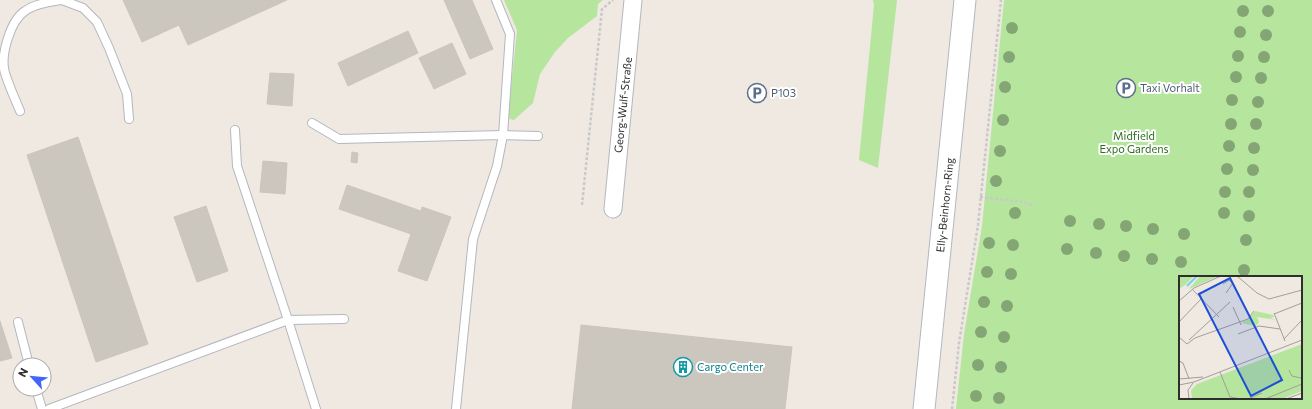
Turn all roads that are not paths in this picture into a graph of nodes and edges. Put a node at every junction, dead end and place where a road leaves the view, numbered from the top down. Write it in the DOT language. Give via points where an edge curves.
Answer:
graph roads {
  1 [pos="61,0"];
  2 [pos="496,0"];
  3 [pos="633,0"];
  4 [pos="966,0"];
  5 [pos="20,111"];
  6 [pos="129,119"];
  7 [pos="312,123"];
  8 [pos="235,130"];
  9 [pos="503,134"];
  10 [pos="538,136"];
  11 [pos="613,209"];
  12 [pos="344,319"];
  13 [pos="288,320"];
  14 [pos="18,322"];
  15 [pos="27,357"];
  16 [pos="38,397"];
  17 [pos="60,407"];
  18 [pos="42,409"];
  19 [pos="49,409"];
  20 [pos="316,409"];
  21 [pos="456,409"];
  22 [pos="924,409"];
  1 -- 5 [label="lane" via="43,3 24,11 12,27 4,49 5,72"];
  1 -- 6 [label="lane" via="83,8 97,22 127,94"];
  2 -- 9 [label="lane" via="510,34"];
  3 -- 11 [label="street, Georg-Wulf-Straße"];
  4 -- 22 [label="street, Elly-Beinhorn-Ring"];
  7 -- 9 [label="lane" via="339,139"];
  8 -- 13 [label="lane" via="237,166"];
  9 -- 10 [label="lane"];
  9 -- 21 [label="lane" via="497,166 473,239"];
  12 -- 13 [label="lane"];
  13 -- 17 [label="lane"];
  13 -- 20 [label="lane"];
  14 -- 15 [label="lane"];
  16 -- 18 [label="lane"];
  17 -- 19 [label="lane"];
}
